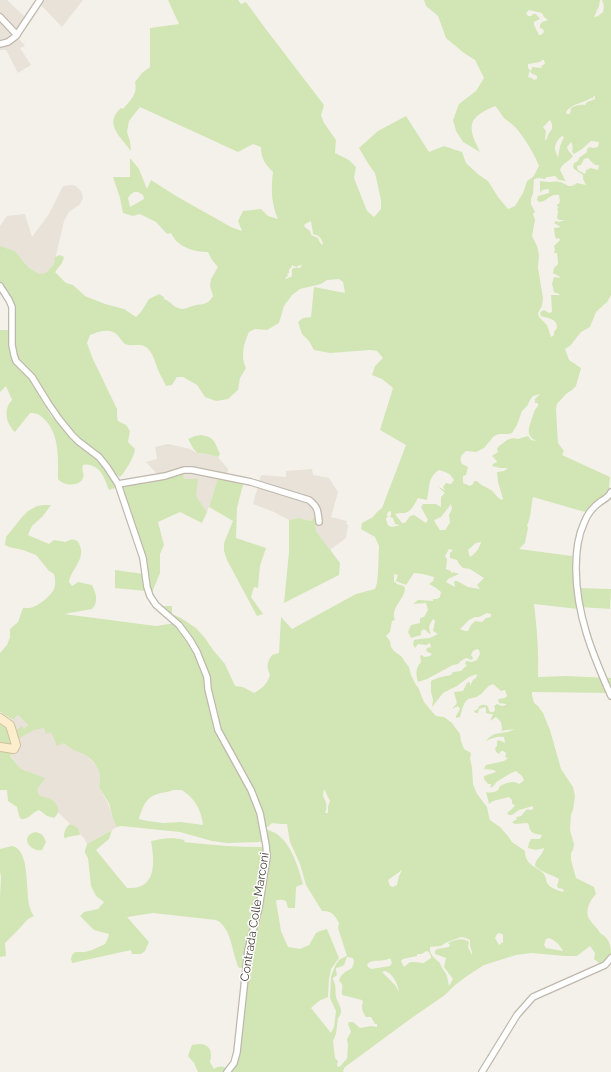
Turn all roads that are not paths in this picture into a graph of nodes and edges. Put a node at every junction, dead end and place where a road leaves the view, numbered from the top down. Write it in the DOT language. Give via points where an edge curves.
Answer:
graph roads {
  1 [pos="40,0"];
  2 [pos="0,17"];
  3 [pos="17,35"];
  4 [pos="0,44"];
  5 [pos="0,286"];
  6 [pos="118,484"];
  7 [pos="611,492"];
  8 [pos="319,522"];
  9 [pos="611,696"];
  10 [pos="0,718"];
  11 [pos="0,747"];
  12 [pos="611,958"];
  13 [pos="227,1072"];
  14 [pos="482,1072"];
  1 -- 3 [label="street"];
  2 -- 3 [label="street"];
  3 -- 4 [label="street"];
  5 -- 6 [label="street, Contrada Colle Marconi" via="12,307 12,345 16,361 32,377 72,435 99,457"];
  6 -- 8 [label="street" via="184,470 216,474 309,500 318,510"];
  6 -- 13 [label="street, Contrada Colle Marconi" via="143,558 150,596 156,605 179,625 197,652 207,677 218,730 251,790 264,833 267,857 259,908 248,950 237,1052 234,1063"];
  7 -- 9 [label="street" via="590,512 584,522 576,560 576,583 587,638"];
  10 -- 11 [label="street" via="10,725 16,745 14,749"];
  12 -- 14 [label="street" via="605,965 533,998 517,1015"];
}
